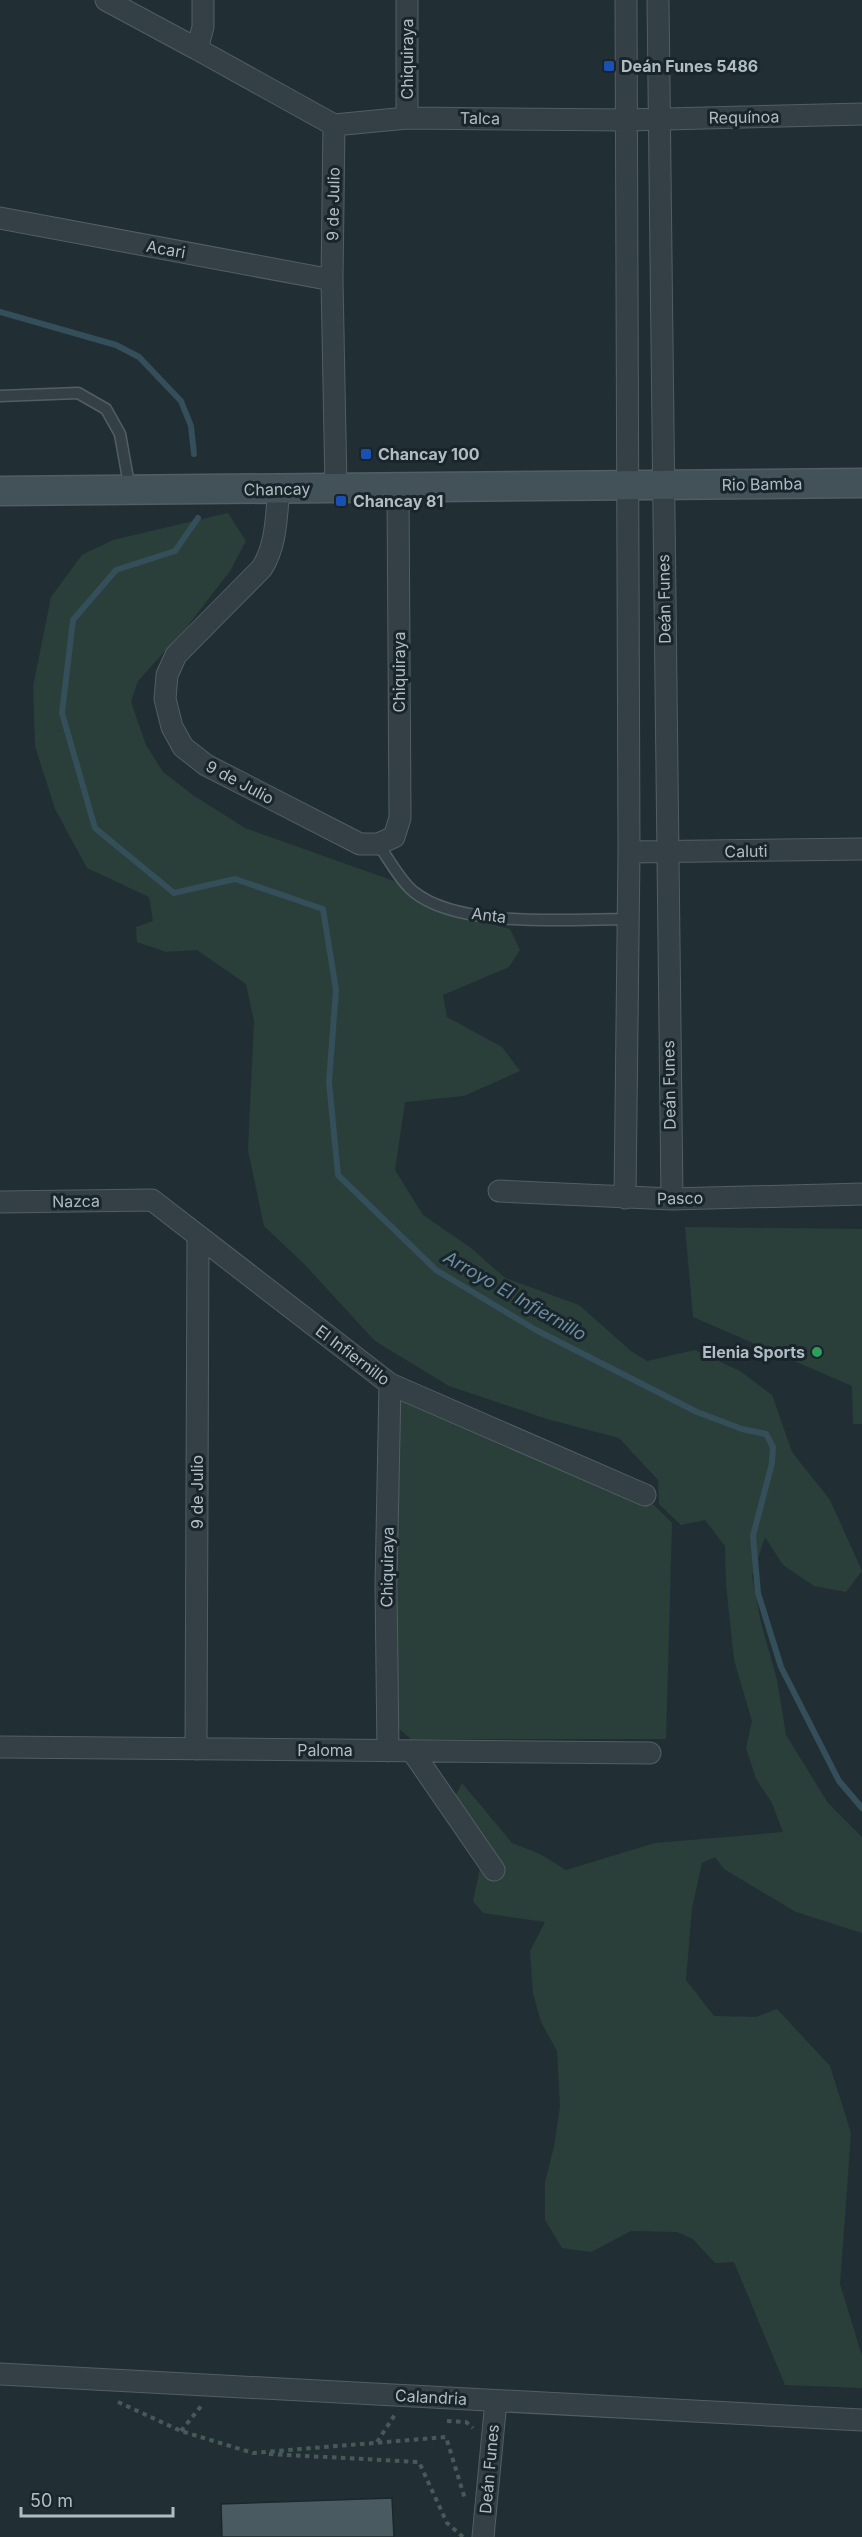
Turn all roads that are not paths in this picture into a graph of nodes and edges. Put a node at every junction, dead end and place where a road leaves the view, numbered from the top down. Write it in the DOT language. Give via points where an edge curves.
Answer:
graph roads {
  1 [pos="106,0"];
  2 [pos="203,0"];
  3 [pos="406,0"];
  4 [pos="626,0"];
  5 [pos="658,0"];
  6 [pos="197,49"];
  7 [pos="862,114"];
  8 [pos="407,118"];
  9 [pos="659,119"];
  10 [pos="627,120"];
  11 [pos="334,125"];
  12 [pos="0,218"];
  13 [pos="332,280"];
  14 [pos="0,396"];
  15 [pos="862,483"];
  16 [pos="627,485"];
  17 [pos="663,486"];
  18 [pos="336,488"];
  19 [pos="398,488"];
  20 [pos="279,489"];
  21 [pos="130,490"];
  22 [pos="0,491"];
  23 [pos="378,844"];
  24 [pos="862,849"];
  25 [pos="629,852"];
  26 [pos="667,852"];
  27 [pos="628,919"];
  28 [pos="499,1191"];
  29 [pos="862,1194"];
  30 [pos="625,1198"];
  31 [pos="672,1199"];
  32 [pos="152,1200"];
  33 [pos="0,1202"];
  34 [pos="198,1236"];
  35 [pos="390,1384"];
  36 [pos="645,1495"];
  37 [pos="0,1747"];
  38 [pos="196,1749"];
  39 [pos="388,1751"];
  40 [pos="412,1751"];
  41 [pos="650,1753"];
  42 [pos="494,1870"];
  43 [pos="0,2374"];
  44 [pos="495,2401"];
  45 [pos="862,2420"];
  46 [pos="483,2537"];
  1 -- 6 [label="street"];
  2 -- 6 [label="street" via="203,27"];
  3 -- 8 [label="street, Chiquiraya"];
  4 -- 10 [label="street"];
  5 -- 9 [label="street, Deán Funes"];
  6 -- 11 [label="street"];
  7 -- 9 [label="street, Requínoa"];
  8 -- 10 [label="street, Talca"];
  8 -- 11 [label="street, Talca"];
  9 -- 10 [label="street, Requínoa"];
  9 -- 17 [label="street, Deán Funes"];
  10 -- 16 [label="street"];
  11 -- 13 [label="street, 9 de Julio"];
  12 -- 13 [label="street, Acari"];
  13 -- 18 [label="street, 9 de Julio"];
  14 -- 21 [label="lane" via="78,393 106,409 120,434"];
  15 -- 17 [label="main road, Rio Bamba"];
  16 -- 17 [label="main road, Chancay"];
  16 -- 19 [label="main road, Chancay"];
  16 -- 25 [label="street"];
  17 -- 26 [label="street, Deán Funes"];
  18 -- 19 [label="main road, Chancay"];
  18 -- 20 [label="main road, Chancay"];
  19 -- 23 [label="street, Chiquiraya" via="400,818 394,837"];
  20 -- 21 [label="main road, Chancay"];
  20 -- 23 [label="street, 9 de Julio" via="270,556 176,655 166,675 165,699 172,727 183,747 206,765 360,844"];
  21 -- 22 [label="main road, Chancay"];
  23 -- 27 [label="lane, Anta" via="413,891 437,906 492,918"];
  24 -- 26 [label="street, Caluti"];
  25 -- 26 [label="street, Caluti"];
  25 -- 27 [label="street"];
  26 -- 31 [label="street, Deán Funes"];
  27 -- 30 [label="street"];
  28 -- 30 [label="street, Pasco"];
  29 -- 31 [label="street, Pasco"];
  30 -- 31 [label="street, Pasco"];
  32 -- 33 [label="street, Nazca"];
  32 -- 34 [label="street, El Infiernillo"];
  34 -- 35 [label="street, El Infiernillo"];
  34 -- 38 [label="street, 9 de Julio"];
  35 -- 36 [label="street, El Infiernillo"];
  35 -- 39 [label="street, Chiquiraya"];
  37 -- 38 [label="street, Paloma"];
  38 -- 39 [label="street, Paloma"];
  39 -- 40 [label="street, Paloma"];
  40 -- 41 [label="street, Paloma"];
  40 -- 42 [label="street"];
  43 -- 44 [label="street, Calandria"];
  44 -- 45 [label="street, Calandria"];
  44 -- 46 [label="street, Deán Funes"];
}
